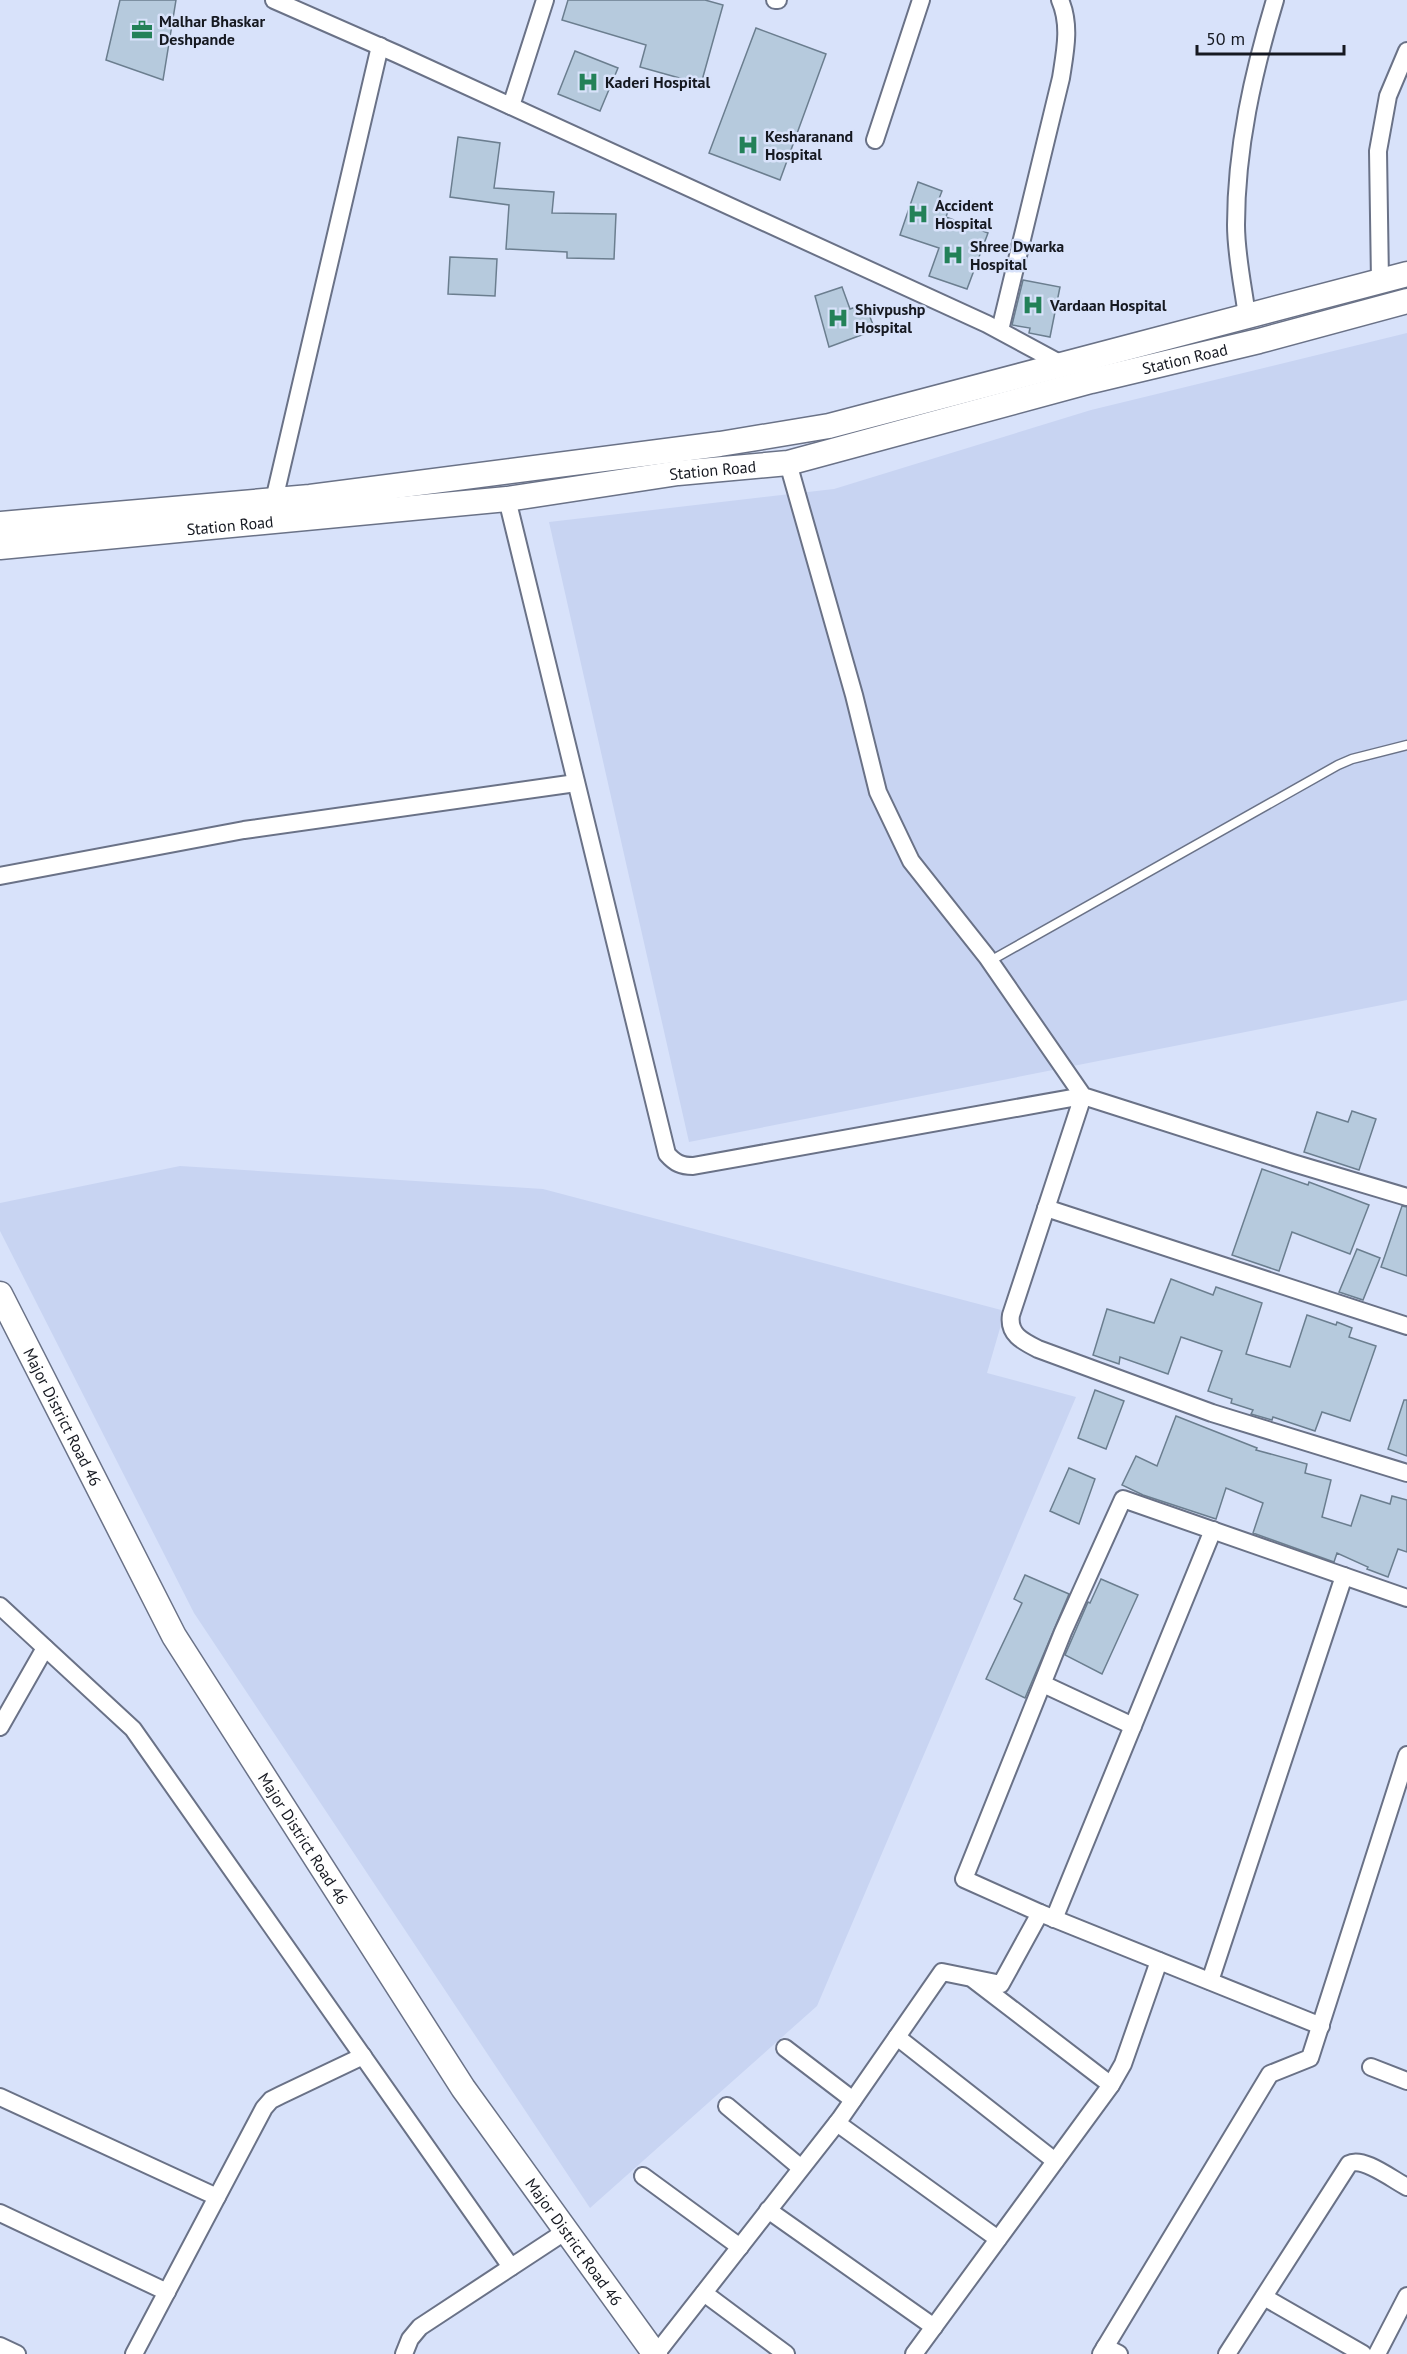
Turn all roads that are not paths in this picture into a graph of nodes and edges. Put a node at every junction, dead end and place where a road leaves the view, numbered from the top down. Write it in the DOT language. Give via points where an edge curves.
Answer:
graph roads {
  1 [pos="274,0"];
  2 [pos="545,0"];
  3 [pos="921,0"];
  4 [pos="1060,0"];
  5 [pos="1275,0"];
  6 [pos="292,4"];
  7 [pos="380,46"];
  8 [pos="1407,51"];
  9 [pos="511,106"];
  10 [pos="875,140"];
  11 [pos="1407,274"];
  12 [pos="1380,281"];
  13 [pos="1407,301"];
  14 [pos="1247,316"];
  15 [pos="1000,330"];
  16 [pos="1060,364"];
  17 [pos="1091,381"];
  18 [pos="788,464"];
  19 [pos="507,499"];
  20 [pos="274,500"];
  21 [pos="0,524"];
  22 [pos="0,548"];
  23 [pos="1407,745"];
  24 [pos="576,783"];
  25 [pos="0,876"];
  26 [pos="990,961"];
  27 [pos="1083,1095"];
  28 [pos="1407,1197"];
  29 [pos="1046,1208"];
  30 [pos="0,1294"];
  31 [pos="1407,1326"];
  32 [pos="1407,1473"];
  33 [pos="1212,1530"];
  34 [pos="1344,1576"];
  35 [pos="1407,1598"];
  36 [pos="0,1606"];
  37 [pos="45,1648"];
  38 [pos="1042,1684"];
  39 [pos="1133,1726"];
  40 [pos="0,1727"];
  41 [pos="1407,1755"];
  42 [pos="1047,1916"];
  43 [pos="1159,1961"];
  44 [pos="971,1978"];
  45 [pos="1210,1981"];
  46 [pos="1321,2026"];
  47 [pos="897,2037"];
  48 [pos="785,2048"];
  49 [pos="363,2056"];
  50 [pos="1371,2067"];
  51 [pos="1407,2081"];
  52 [pos="1111,2085"];
  53 [pos="0,2097"];
  54 [pos="853,2100"];
  55 [pos="727,2106"];
  56 [pos="837,2123"];
  57 [pos="1055,2161"];
  58 [pos="801,2168"];
  59 [pos="643,2176"];
  60 [pos="1407,2187"];
  61 [pos="217,2197"];
  62 [pos="768,2210"];
  63 [pos="0,2212"];
  64 [pos="566,2231"];
  65 [pos="998,2239"];
  66 [pos="740,2247"];
  67 [pos="511,2267"];
  68 [pos="167,2292"];
  69 [pos="704,2293"];
  70 [pos="1264,2296"];
  71 [pos="1407,2296"];
  72 [pos="934,2327"];
  73 [pos="0,2346"];
  74 [pos="1108,2352"];
  75 [pos="17,2354"];
  76 [pos="134,2354"];
  77 [pos="404,2354"];
  78 [pos="655,2354"];
  79 [pos="786,2354"];
  80 [pos="914,2354"];
  81 [pos="1227,2354"];
  82 [pos="1363,2354"];
  83 [pos="1377,2354"];
  1 -- 6 [label="street"];
  2 -- 9 [label="street"];
  3 -- 10 [label="street"];
  4 -- 15 [label="street" via="1067,37 1061,78"];
  5 -- 14 [label="street" via="1249,100 1239,162 1236,227"];
  6 -- 7 [label="street"];
  7 -- 9 [label="street"];
  7 -- 20 [label="street"];
  8 -- 12 [label="street" via="1388,96 1378,151"];
  9 -- 15 [label="street"];
  11 -- 12 [label="main road, Station Road"];
  12 -- 14 [label="main road, Station Road"];
  13 -- 17 [label="main road, Station Road"];
  14 -- 16 [label="main road, Station Road"];
  15 -- 16 [label="street"];
  16 -- 17 [label="street"];
  16 -- 20 [label="main road, Station Road" via="829,426 720,444"];
  17 -- 18 [label="main road, Station Road"];
  18 -- 19 [label="main road, Station Road" via="678,473"];
  18 -- 26 [label="street" via="878,792 911,861"];
  19 -- 22 [label="main road, Station Road"];
  19 -- 24 [label="street"];
  20 -- 21 [label="main road, Station Road"];
  23 -- 26 [label="lane" via="1338,765"];
  24 -- 25 [label="street" via="244,830"];
  24 -- 27 [label="street" via="666,1154 674,1162 693,1166"];
  26 -- 27 [label="street"];
  27 -- 28 [label="street"];
  27 -- 29 [label="street"];
  29 -- 31 [label="street"];
  29 -- 32 [label="street" via="1011,1315 1013,1332 1020,1339 1212,1413"];
  30 -- 64 [label="main road, Major District Road 46" via="174,1636 463,2088"];
  33 -- 34 [label="street"];
  33 -- 38 [label="street" via="1123,1499"];
  33 -- 39 [label="street"];
  34 -- 35 [label="street"];
  34 -- 45 [label="street"];
  36 -- 37 [label="street"];
  37 -- 40 [label="street"];
  37 -- 49 [label="street" via="138,1735"];
  38 -- 39 [label="street"];
  38 -- 42 [label="street" via="964,1879"];
  39 -- 42 [label="street"];
  41 -- 46 [label="street"];
  42 -- 43 [label="street"];
  42 -- 44 [label="street" via="1001,1984"];
  43 -- 45 [label="street"];
  43 -- 52 [label="street" via="1123,2064"];
  44 -- 47 [label="street" via="942,1972"];
  44 -- 52 [label="street"];
  45 -- 46 [label="street"];
  46 -- 74 [label="street" via="1310,2058 1270,2073"];
  47 -- 54 [label="street"];
  47 -- 57 [label="street"];
  48 -- 54 [label="street"];
  49 -- 61 [label="street" via="271,2100"];
  49 -- 67 [label="street"];
  50 -- 51 [label="street"];
  52 -- 57 [label="street"];
  53 -- 61 [label="street"];
  54 -- 56 [label="street"];
  55 -- 58 [label="street"];
  56 -- 58 [label="street"];
  56 -- 65 [label="street"];
  57 -- 65 [label="street"];
  58 -- 62 [label="street"];
  59 -- 66 [label="street"];
  60 -- 70 [label="street" via="1362,2162 1349,2164"];
  61 -- 68 [label="street"];
  62 -- 66 [label="street"];
  62 -- 72 [label="street"];
  63 -- 68 [label="street"];
  64 -- 67 [label="street"];
  64 -- 78 [label="main road, Major District Road 46"];
  65 -- 72 [label="street"];
  66 -- 69 [label="street"];
  67 -- 77 [label="street" via="420,2327"];
  68 -- 76 [label="street"];
  69 -- 78 [label="street"];
  69 -- 79 [label="street"];
  70 -- 81 [label="street"];
  70 -- 82 [label="street"];
  71 -- 83 [label="street"];
  72 -- 80 [label="street"];
  73 -- 75 [label="street"];
}
